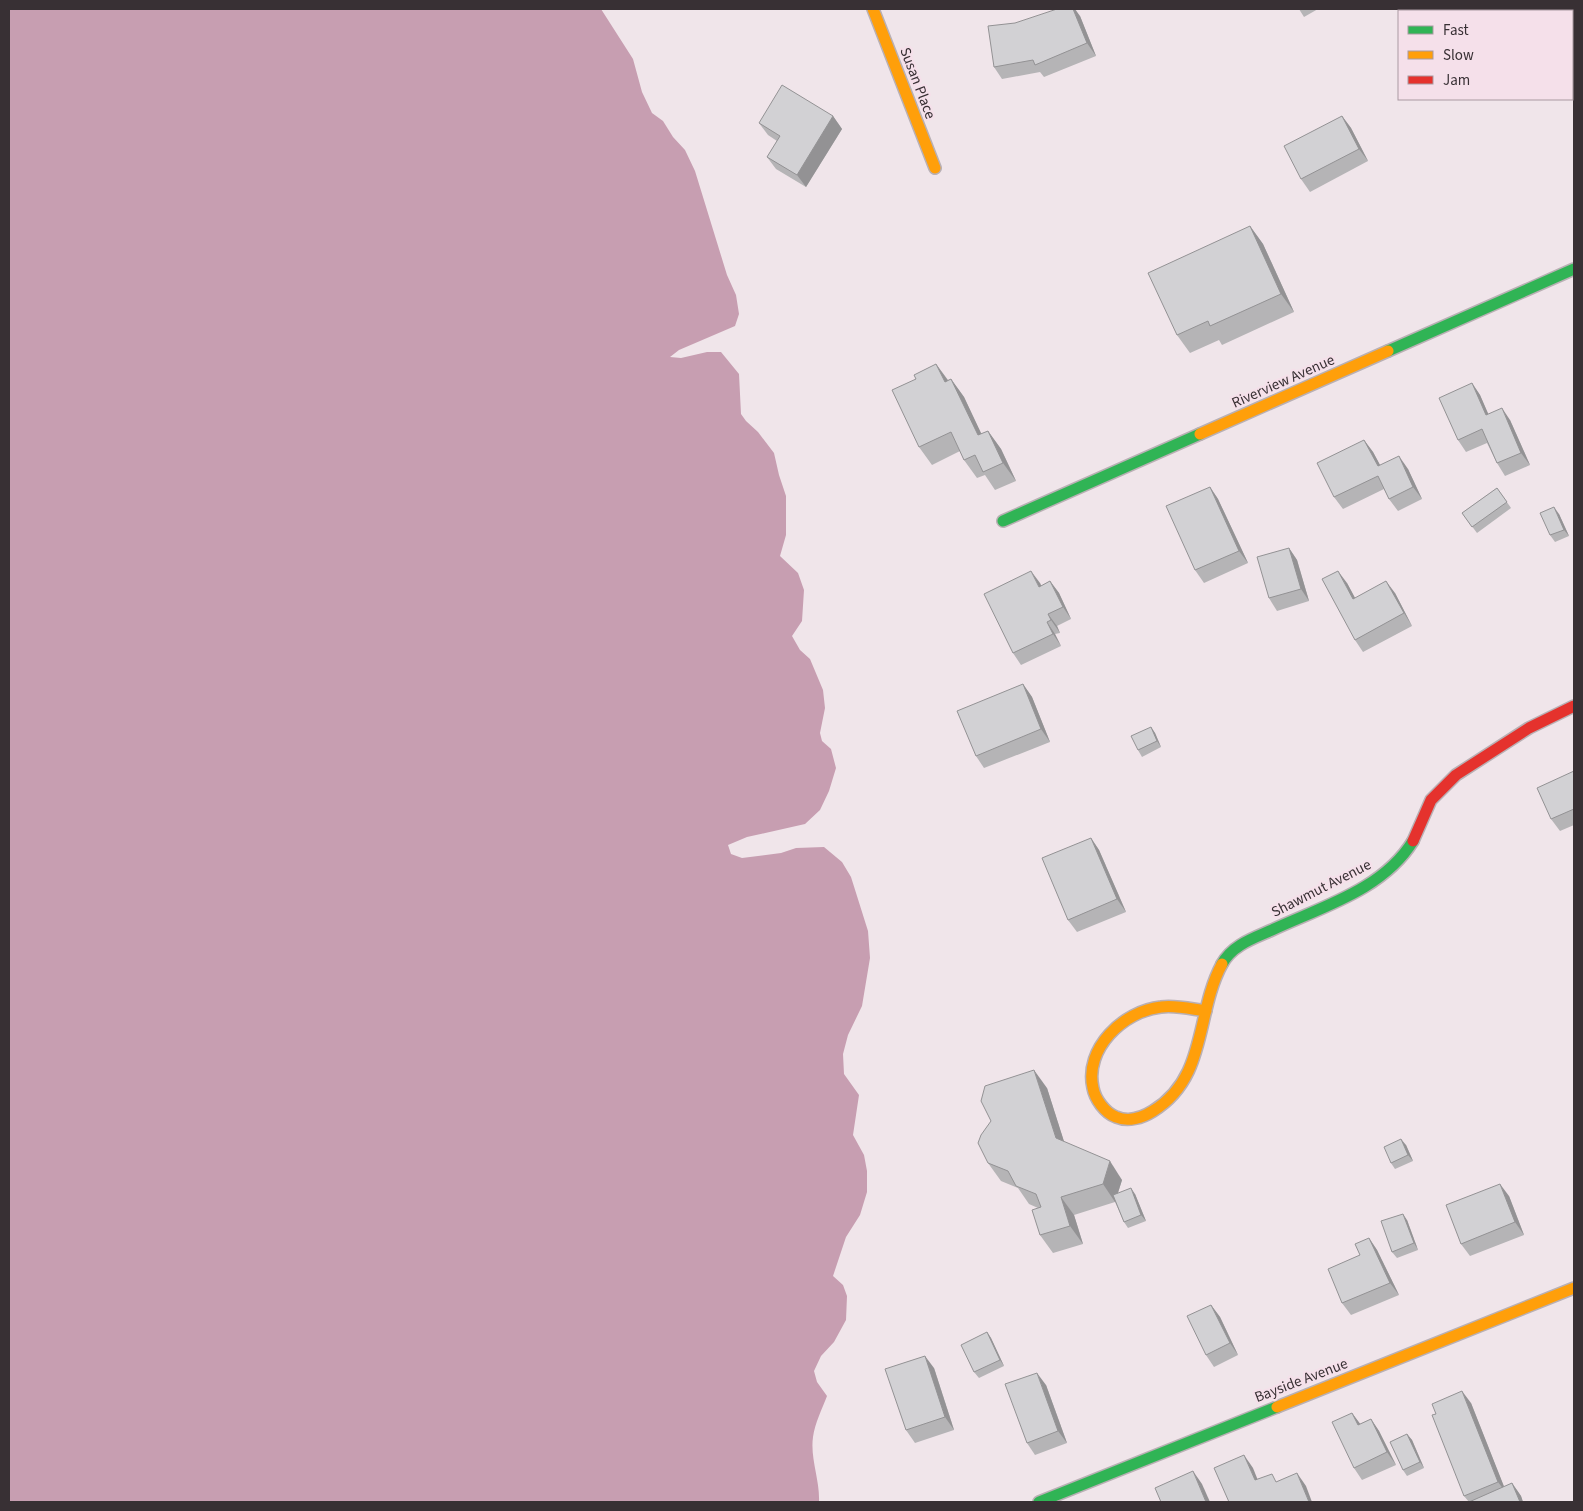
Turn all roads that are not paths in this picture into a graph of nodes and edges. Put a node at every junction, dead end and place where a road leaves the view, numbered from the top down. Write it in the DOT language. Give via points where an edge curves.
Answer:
graph roads {
  1 [pos="873,9"];
  2 [pos="935,168"];
  3 [pos="1574,269"];
  4 [pos="1003,521"];
  5 [pos="1574,706"];
  6 [pos="1206,1012"];
  7 [pos="1574,1288"];
  8 [pos="1039,1502"];
  1 -- 2 [label="street, Susan Place"];
  3 -- 4 [label="street, Riverview Avenue"];
  5 -- 6 [label="street, Shawmut Avenue" via="1538,722 1447,781 1432,798 1418,832 1405,852 1379,877 1239,945 1225,959 1214,980"];
  6 -- 6 [label="street, Shawmut Avenue" via="1196,1058 1182,1085 1167,1100 1153,1112 1130,1120 1121,1120 1103,1108 1090,1073 1094,1056 1110,1033 1125,1021 1154,1008 1174,1007"];
  7 -- 8 [label="street, Bayside Avenue"];
}
